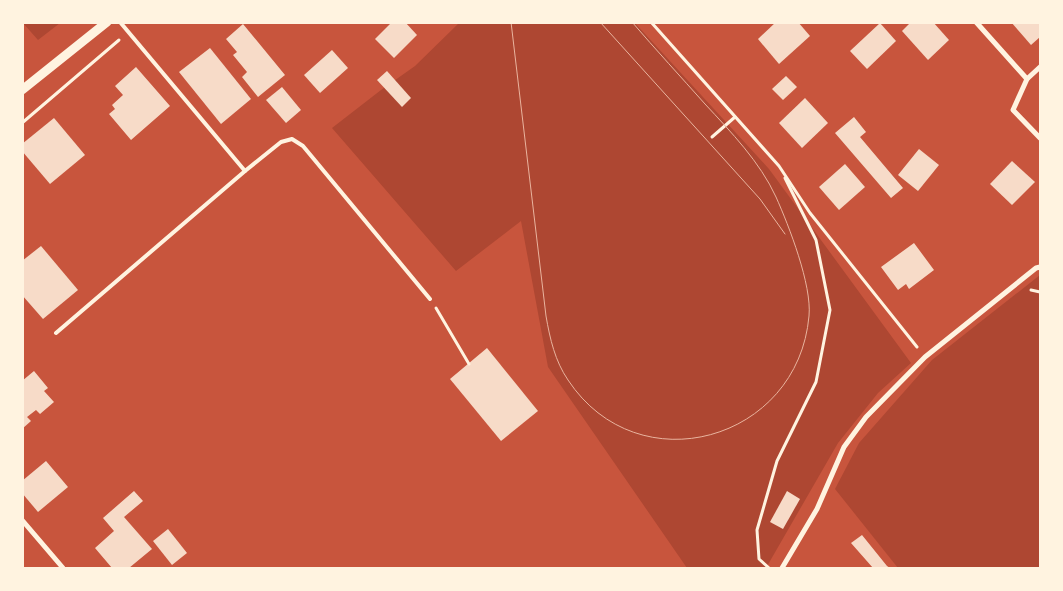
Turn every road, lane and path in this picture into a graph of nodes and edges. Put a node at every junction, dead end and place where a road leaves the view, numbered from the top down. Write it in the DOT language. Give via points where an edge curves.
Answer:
graph roads {
  1 [pos="107,22"];
  2 [pos="120,22"];
  3 [pos="651,22"];
  4 [pos="976,22"];
  5 [pos="127,32"];
  6 [pos="1040,67"];
  7 [pos="1027,79"];
  8 [pos="22,90"];
  9 [pos="735,117"];
  10 [pos="22,123"];
  11 [pos="712,138"];
  12 [pos="1040,138"];
  13 [pos="779,166"];
  14 [pos="245,171"];
  15 [pos="1040,267"];
  16 [pos="430,299"];
  17 [pos="56,333"];
  18 [pos="925,357"];
  19 [pos="469,364"];
  20 [pos="22,520"];
  21 [pos="63,568"];
  22 [pos="770,568"];
  23 [pos="782,568"];
  1 -- 8 [label="street"];
  2 -- 5 [label="lane"];
  3 -- 9 [label="path"];
  4 -- 7 [label="street"];
  5 -- 10 [label="path"];
  5 -- 14 [label="lane"];
  6 -- 7 [label="street"];
  7 -- 12 [label="street" via="1013,110"];
  9 -- 11 [label="path"];
  9 -- 13 [label="path"];
  13 -- 18 [label="path" via="810,213"];
  13 -- 22 [label="path" via="816,240 830,310 816,382 777,461 757,530 759,559"];
  14 -- 16 [label="lane" via="281,142 292,139 303,146"];
  14 -- 17 [label="lane"];
  15 -- 18 [label="street"];
  16 -- 19 [label="path"];
  18 -- 23 [label="street" via="866,416 844,447 817,509"];
  20 -- 21 [label="street"];
}
